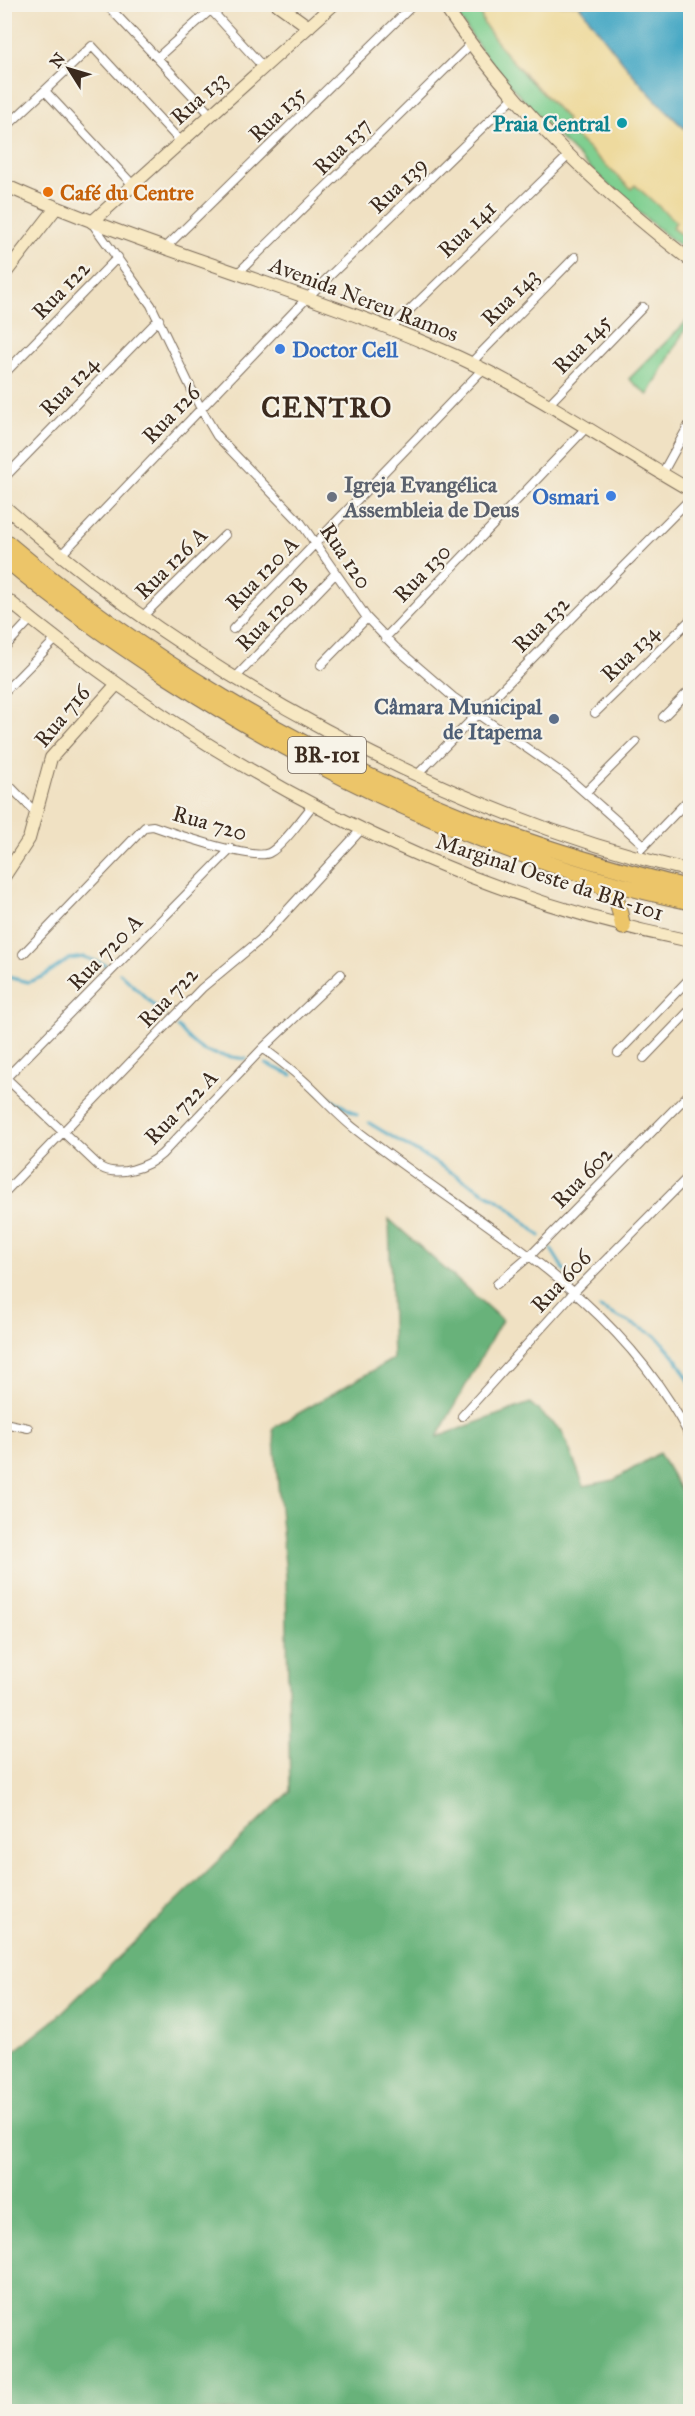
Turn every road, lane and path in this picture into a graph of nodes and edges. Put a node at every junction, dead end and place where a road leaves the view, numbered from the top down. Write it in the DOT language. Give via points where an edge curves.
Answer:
graph roads {
  1 [pos="106,4"];
  2 [pos="277,4"];
  3 [pos="334,4"];
  4 [pos="414,4"];
  5 [pos="443,4"];
  6 [pos="214,7"];
  7 [pos="309,27"];
  8 [pos="471,44"];
  9 [pos="157,58"];
  10 [pos="264,68"];
  11 [pos="45,91"];
  12 [pos="514,97"];
  13 [pos="211,115"];
  14 [pos="4,129"];
  15 [pos="182,142"];
  16 [pos="569,155"];
  17 [pos="4,185"];
  18 [pos="133,185"];
  19 [pos="56,208"];
  20 [pos="92,222"];
  21 [pos="165,248"];
  22 [pos="118,257"];
  23 [pos="576,257"];
  24 [pos="690,260"];
  25 [pos="238,273"];
  26 [pos="4,275"];
  27 [pos="307,298"];
  28 [pos="643,307"];
  29 [pos="159,319"];
  30 [pos="390,329"];
  31 [pos="471,363"];
  32 [pos="483,369"];
  33 [pos="4,374"];
  34 [pos="547,406"];
  35 [pos="201,409"];
  36 [pos="690,423"];
  37 [pos="585,429"];
  38 [pos="662,474"];
  39 [pos="4,478"];
  40 [pos="690,490"];
  41 [pos="690,499"];
  42 [pos="4,506"];
  43 [pos="225,535"];
  44 [pos="4,540"];
  45 [pos="316,543"];
  46 [pos="61,555"];
  47 [pos="4,558"];
  48 [pos="335,574"];
  49 [pos="4,597"];
  50 [pos="142,617"];
  51 [pos="367,618"];
  52 [pos="31,619"];
  53 [pos="690,620"];
  54 [pos="233,629"];
  55 [pos="385,638"];
  56 [pos="56,639"];
  57 [pos="4,648"];
  58 [pos="321,665"];
  59 [pos="235,678"];
  60 [pos="117,684"];
  61 [pos="690,690"];
  62 [pos="4,692"];
  63 [pos="595,713"];
  64 [pos="476,715"];
  65 [pos="663,717"];
  66 [pos="636,742"];
  67 [pos="418,774"];
  68 [pos="4,780"];
  69 [pos="586,792"];
  70 [pos="690,798"];
  71 [pos="313,805"];
  72 [pos="36,813"];
  73 [pos="360,831"];
  74 [pos="644,845"];
  75 [pos="231,849"];
  76 [pos="633,857"];
  77 [pos="690,871"];
  78 [pos="582,874"];
  79 [pos="4,877"];
  80 [pos="690,888"];
  81 [pos="690,902"];
  82 [pos="623,927"];
  83 [pos="690,941"];
  84 [pos="24,954"];
  85 [pos="341,974"];
  86 [pos="690,978"];
  87 [pos="690,1010"];
  88 [pos="263,1048"];
  89 [pos="618,1053"];
  90 [pos="644,1058"];
  91 [pos="5,1079"];
  92 [pos="690,1093"];
  93 [pos="62,1132"];
  94 [pos="690,1175"];
  95 [pos="4,1193"];
  96 [pos="531,1255"];
  97 [pos="497,1284"];
  98 [pos="575,1291"];
  99 [pos="462,1416"];
  100 [pos="4,1423"];
  101 [pos="28,1428"];
  102 [pos="690,1437"];
  1 -- 9 [label="street"];
  2 -- 7 [label="main road"];
  3 -- 7 [label="main road, Rua 133"];
  4 -- 21 [label="street, Rua 135"];
  5 -- 8 [label="main road"];
  6 -- 9 [label="street"];
  6 -- 10 [label="street"];
  7 -- 10 [label="main road, Rua 133"];
  8 -- 12 [label="main road"];
  8 -- 25 [label="street, Rua 137"];
  9 -- 13 [label="street"];
  10 -- 13 [label="main road, Rua 133"];
  11 -- 14 [label="street"];
  11 -- 15 [label="street" via="92,46"];
  11 -- 18 [label="street"];
  12 -- 16 [label="main road"];
  12 -- 27 [label="street, Rua 139"];
  13 -- 15 [label="main road, Rua 133"];
  15 -- 18 [label="main road, Rua 133"];
  16 -- 24 [label="main road"];
  16 -- 30 [label="street, Rua 141"];
  17 -- 19 [label="main road, Avenida Nereu Ramos"];
  18 -- 20 [label="main road, Rua 133"];
  19 -- 20 [label="main road, Avenida Nereu Ramos"];
  19 -- 26 [label="main road"];
  20 -- 21 [label="main road, Avenida Nereu Ramos"];
  20 -- 22 [label="street, Rua 120"];
  21 -- 25 [label="main road, Avenida Nereu Ramos"];
  22 -- 29 [label="street, Rua 120"];
  22 -- 33 [label="street, Rua 122"];
  23 -- 31 [label="street, Rua 143"];
  25 -- 27 [label="main road, Avenida Nereu Ramos"];
  27 -- 30 [label="main road, Avenida Nereu Ramos"];
  27 -- 35 [label="street, Rua 126"];
  28 -- 34 [label="street, Rua 145"];
  29 -- 35 [label="street, Rua 120"];
  29 -- 39 [label="street, Rua 124"];
  30 -- 31 [label="main road, Avenida Nereu Ramos"];
  31 -- 32 [label="main road, Avenida Nereu Ramos"];
  32 -- 34 [label="main road, Avenida Nereu Ramos"];
  32 -- 45 [label="street, Rua 120 A"];
  34 -- 37 [label="main road, Avenida Nereu Ramos"];
  35 -- 45 [label="street, Rua 120" via="225,445 287,506"];
  35 -- 46 [label="street, Rua 126"];
  36 -- 38 [label="street"];
  37 -- 38 [label="main road, Avenida Nereu Ramos"];
  37 -- 55 [label="street, Rua 130"];
  38 -- 40 [label="main road, Avenida Nereu Ramos"];
  41 -- 64 [label="street, Rua 132"];
  42 -- 46 [label="main road"];
  43 -- 50 [label="street, Rua 126 A"];
  44 -- 80 [label="highway, BR-101" via="158,655 312,747 421,800 497,830"];
  45 -- 48 [label="street, Rua 120"];
  45 -- 54 [label="street, Rua 120 A"];
  46 -- 50 [label="main road"];
  47 -- 78 [label="highway, BR-101" via="109,638 276,743 433,820"];
  48 -- 51 [label="street, Rua 120"];
  48 -- 59 [label="street, Rua 120 B"];
  49 -- 52 [label="main road, Marginal Oeste da BR-101"];
  50 -- 59 [label="main road"];
  51 -- 55 [label="street, Rua 120"];
  51 -- 58 [label="street"];
  52 -- 56 [label="main road, Marginal Oeste da BR-101"];
  52 -- 57 [label="street"];
  53 -- 63 [label="street, Rua 134"];
  55 -- 64 [label="street, Rua 120"];
  56 -- 60 [label="main road, Marginal Oeste da BR-101"];
  56 -- 62 [label="street"];
  59 -- 67 [label="main road"];
  60 -- 71 [label="main road, Marginal Oeste da BR-101"];
  60 -- 72 [label="main road, Rua 716" via="51,758"];
  61 -- 65 [label="street"];
  64 -- 67 [label="street, Rua 132"];
  64 -- 69 [label="street, Rua 120"];
  66 -- 69 [label="street"];
  67 -- 76 [label="main road" via="525,820"];
  68 -- 72 [label="street"];
  69 -- 74 [label="street, Rua 120"];
  70 -- 74 [label="street"];
  71 -- 73 [label="main road, Marginal Oeste da BR-101"];
  71 -- 75 [label="street, Rua 720" via="270,853"];
  72 -- 79 [label="main road, Rua 716" via="26,846"];
  73 -- 82 [label="main road, Marginal Oeste da BR-101" via="447,869"];
  73 -- 93 [label="street, Rua 722" via="261,939 208,981"];
  74 -- 76 [label="street"];
  75 -- 84 [label="street, Rua 720" via="145,827"];
  75 -- 91 [label="street, Rua 720 A"];
  76 -- 77 [label="main road"];
  78 -- 81 [label="highway, BR-101"];
  78 -- 82 [label="highway" via="616,896"];
  82 -- 83 [label="main road, Marginal Oeste da BR-101"];
  85 -- 88 [label="street, Rua 722 A"];
  86 -- 89 [label="street"];
  87 -- 90 [label="street"];
  88 -- 93 [label="street, Rua 722 A" via="150,1164 115,1172 105,1170"];
  88 -- 96 [label="street" via="353,1128"];
  91 -- 93 [label="street, Rua 722 A"];
  92 -- 96 [label="street, Rua 602"];
  93 -- 95 [label="street, Rua 722"];
  94 -- 98 [label="street, Rua 606"];
  96 -- 97 [label="street, Rua 602"];
  96 -- 98 [label="street"];
  98 -- 99 [label="street, Rua 606"];
  98 -- 102 [label="street" via="655,1375"];
  100 -- 101 [label="street"];
}
